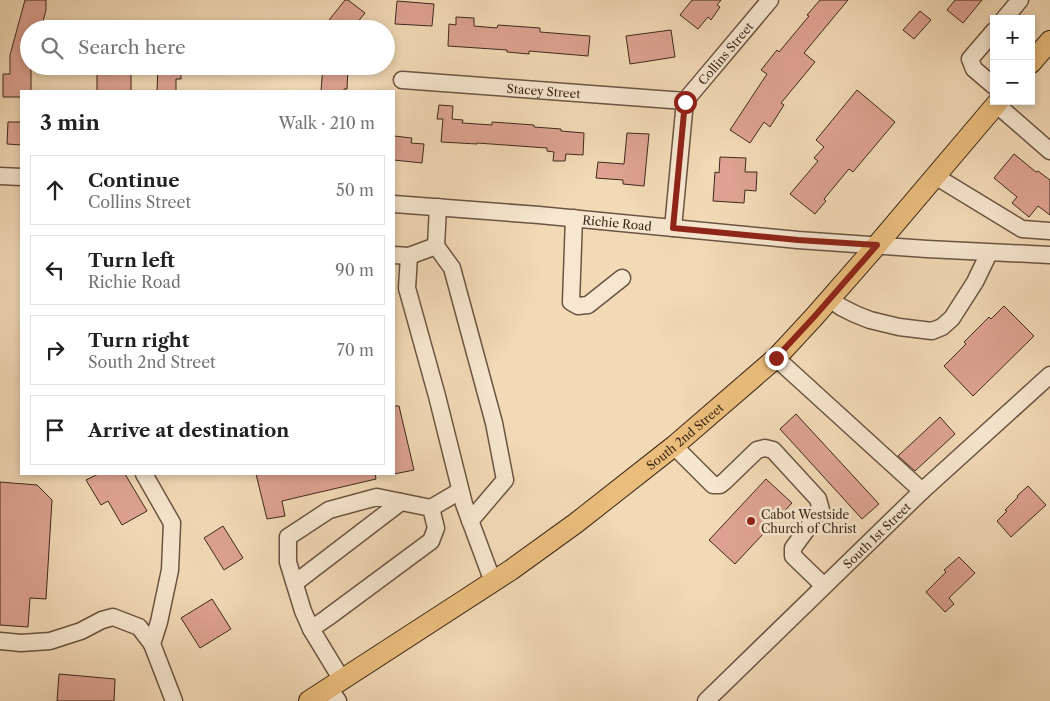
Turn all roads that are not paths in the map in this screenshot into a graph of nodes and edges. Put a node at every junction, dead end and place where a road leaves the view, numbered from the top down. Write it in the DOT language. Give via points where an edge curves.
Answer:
graph roads {
  1 [pos="770,0"];
  2 [pos="1020,0"];
  3 [pos="1007,15"];
  4 [pos="990,36"];
  5 [pos="1050,41"];
  6 [pos="1034,60"];
  7 [pos="402,80"];
  8 [pos="990,90"];
  9 [pos="685,102"];
  10 [pos="990,105"];
  11 [pos="1004,105"];
  12 [pos="1050,151"];
  13 [pos="0,176"];
  14 [pos="935,176"];
  15 [pos="20,177"];
  16 [pos="395,204"];
  17 [pos="438,207"];
  18 [pos="574,218"];
  19 [pos="673,228"];
  20 [pos="1044,230"];
  21 [pos="877,245"];
  22 [pos="436,246"];
  23 [pos="988,253"];
  24 [pos="401,255"];
  25 [pos="1044,255"];
  26 [pos="622,278"];
  27 [pos="400,288"];
  28 [pos="830,299"];
  29 [pos="776,358"];
  30 [pos="1050,375"];
  31 [pos="674,446"];
  32 [pos="145,475"];
  33 [pos="460,491"];
  34 [pos="922,491"];
  35 [pos="401,502"];
  36 [pos="431,508"];
  37 [pos="470,521"];
  38 [pos="493,582"];
  39 [pos="294,583"];
  40 [pos="824,586"];
  41 [pos="311,629"];
  42 [pos="0,641"];
  43 [pos="152,644"];
  44 [pos="336,690"];
  45 [pos="174,701"];
  46 [pos="309,701"];
  47 [pos="706,701"];
  1 -- 9 [label="street, Collins Street"];
  2 -- 3 [label="street"];
  4 -- 8 [label="street" via="970,59 974,70"];
  5 -- 6 [label="main road"];
  7 -- 9 [label="street, Stacey Street"];
  9 -- 19 [label="street"];
  10 -- 14 [label="main road, South 2nd Street"];
  11 -- 12 [label="street"];
  13 -- 15 [label="street"];
  14 -- 20 [label="street" via="1022,229"];
  14 -- 21 [label="main road, South 2nd Street"];
  16 -- 17 [label="street, Richie Road"];
  17 -- 18 [label="street, Richie Road"];
  17 -- 22 [label="street"];
  18 -- 19 [label="street, Richie Road"];
  18 -- 26 [label="street" via="571,302 578,306 588,305"];
  19 -- 21 [label="street, Richie Road"];
  20 -- 25 [label="street"];
  21 -- 23 [label="street, Richie Road"];
  21 -- 28 [label="main road, South 2nd Street"];
  22 -- 24 [label="street"];
  22 -- 37 [label="street" via="452,268 494,423 505,480"];
  23 -- 25 [label="street, Richie Road"];
  23 -- 28 [label="street" via="975,282 952,318 932,331 870,320"];
  24 -- 27 [label="street"];
  27 -- 33 [label="street" via="437,396"];
  28 -- 29 [label="main road, South 2nd Street"];
  29 -- 31 [label="main road, South 2nd Street"];
  29 -- 34 [label="street"];
  30 -- 34 [label="street, South 1st Street"];
  31 -- 38 [label="main road, South 2nd Street" via="576,523"];
  31 -- 40 [label="street" via="713,485 720,485 757,450 773,450 818,499 821,510 793,548 793,556"];
  32 -- 43 [label="street" via="172,523 170,570"];
  33 -- 36 [label="street"];
  33 -- 37 [label="street"];
  34 -- 40 [label="street, South 1st Street"];
  35 -- 36 [label="street"];
  35 -- 39 [label="street"];
  35 -- 39 [label="street" via="377,497 329,510 288,537 288,562"];
  36 -- 41 [label="street" via="436,528 431,541"];
  37 -- 38 [label="street"];
  38 -- 44 [label="main road, South 2nd Street"];
  39 -- 41 [label="street"];
  40 -- 47 [label="street, South 1st Street"];
  41 -- 44 [label="street"];
  42 -- 43 [label="street" via="50,641 113,617 139,627"];
  43 -- 45 [label="street"];
  44 -- 46 [label="main road, South 2nd Street"];
}
